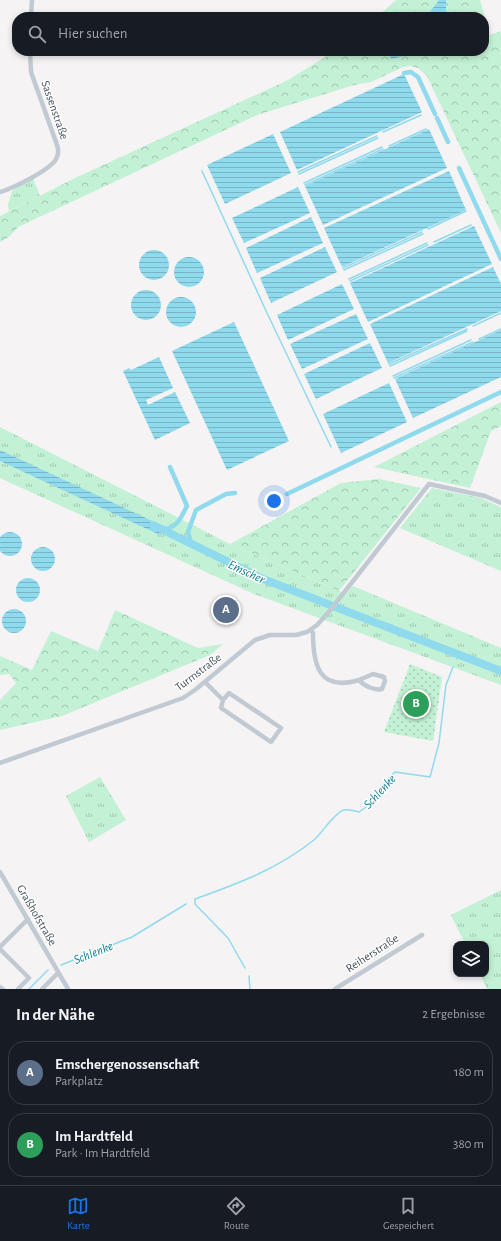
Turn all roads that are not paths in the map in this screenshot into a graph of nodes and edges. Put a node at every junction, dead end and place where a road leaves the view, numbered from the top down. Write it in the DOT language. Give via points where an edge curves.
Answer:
graph roads {
  1 [pos="32,0"];
  2 [pos="31,12"];
  3 [pos="30,56"];
  4 [pos="0,192"];
  5 [pos="501,503"];
  6 [pos="311,630"];
  7 [pos="359,680"];
  8 [pos="205,682"];
  9 [pos="223,700"];
  10 [pos="0,763"];
  11 [pos="0,872"];
  12 [pos="28,919"];
  13 [pos="422,935"];
  14 [pos="0,948"];
  15 [pos="58,973"];
  16 [pos="0,986"];
  17 [pos="2,989"];
  18 [pos="18,989"];
  19 [pos="42,989"];
  20 [pos="68,989"];
  21 [pos="334,989"];
  1 -- 2 [label="street"];
  3 -- 4 [label="street, Sassenstraße" via="31,72 57,145 57,156 53,163 42,171"];
  5 -- 6 [label="street" via="485,496 430,484 342,596"];
  6 -- 7 [label="street" via="315,663 321,674 335,682"];
  6 -- 8 [label="street, Turmstraße" via="296,634 270,635 255,640"];
  7 -- 7 [label="street" via="362,684 378,690 382,689 385,681 384,677 373,674"];
  8 -- 9 [label="street"];
  8 -- 10 [label="street, Turmstraße" via="171,703"];
  9 -- 9 [label="street" via="229,693 281,728 271,742 221,708"];
  11 -- 12 [label="street, Graßhofstraße"];
  12 -- 14 [label="street"];
  12 -- 15 [label="street, Graßhofstraße"];
  13 -- 21 [label="street, Reiherstraße"];
  14 -- 18 [label="street" via="29,978"];
  15 -- 19 [label="street"];
  15 -- 20 [label="street, Graßhofstraße"];
  16 -- 17 [label="street"];
}
